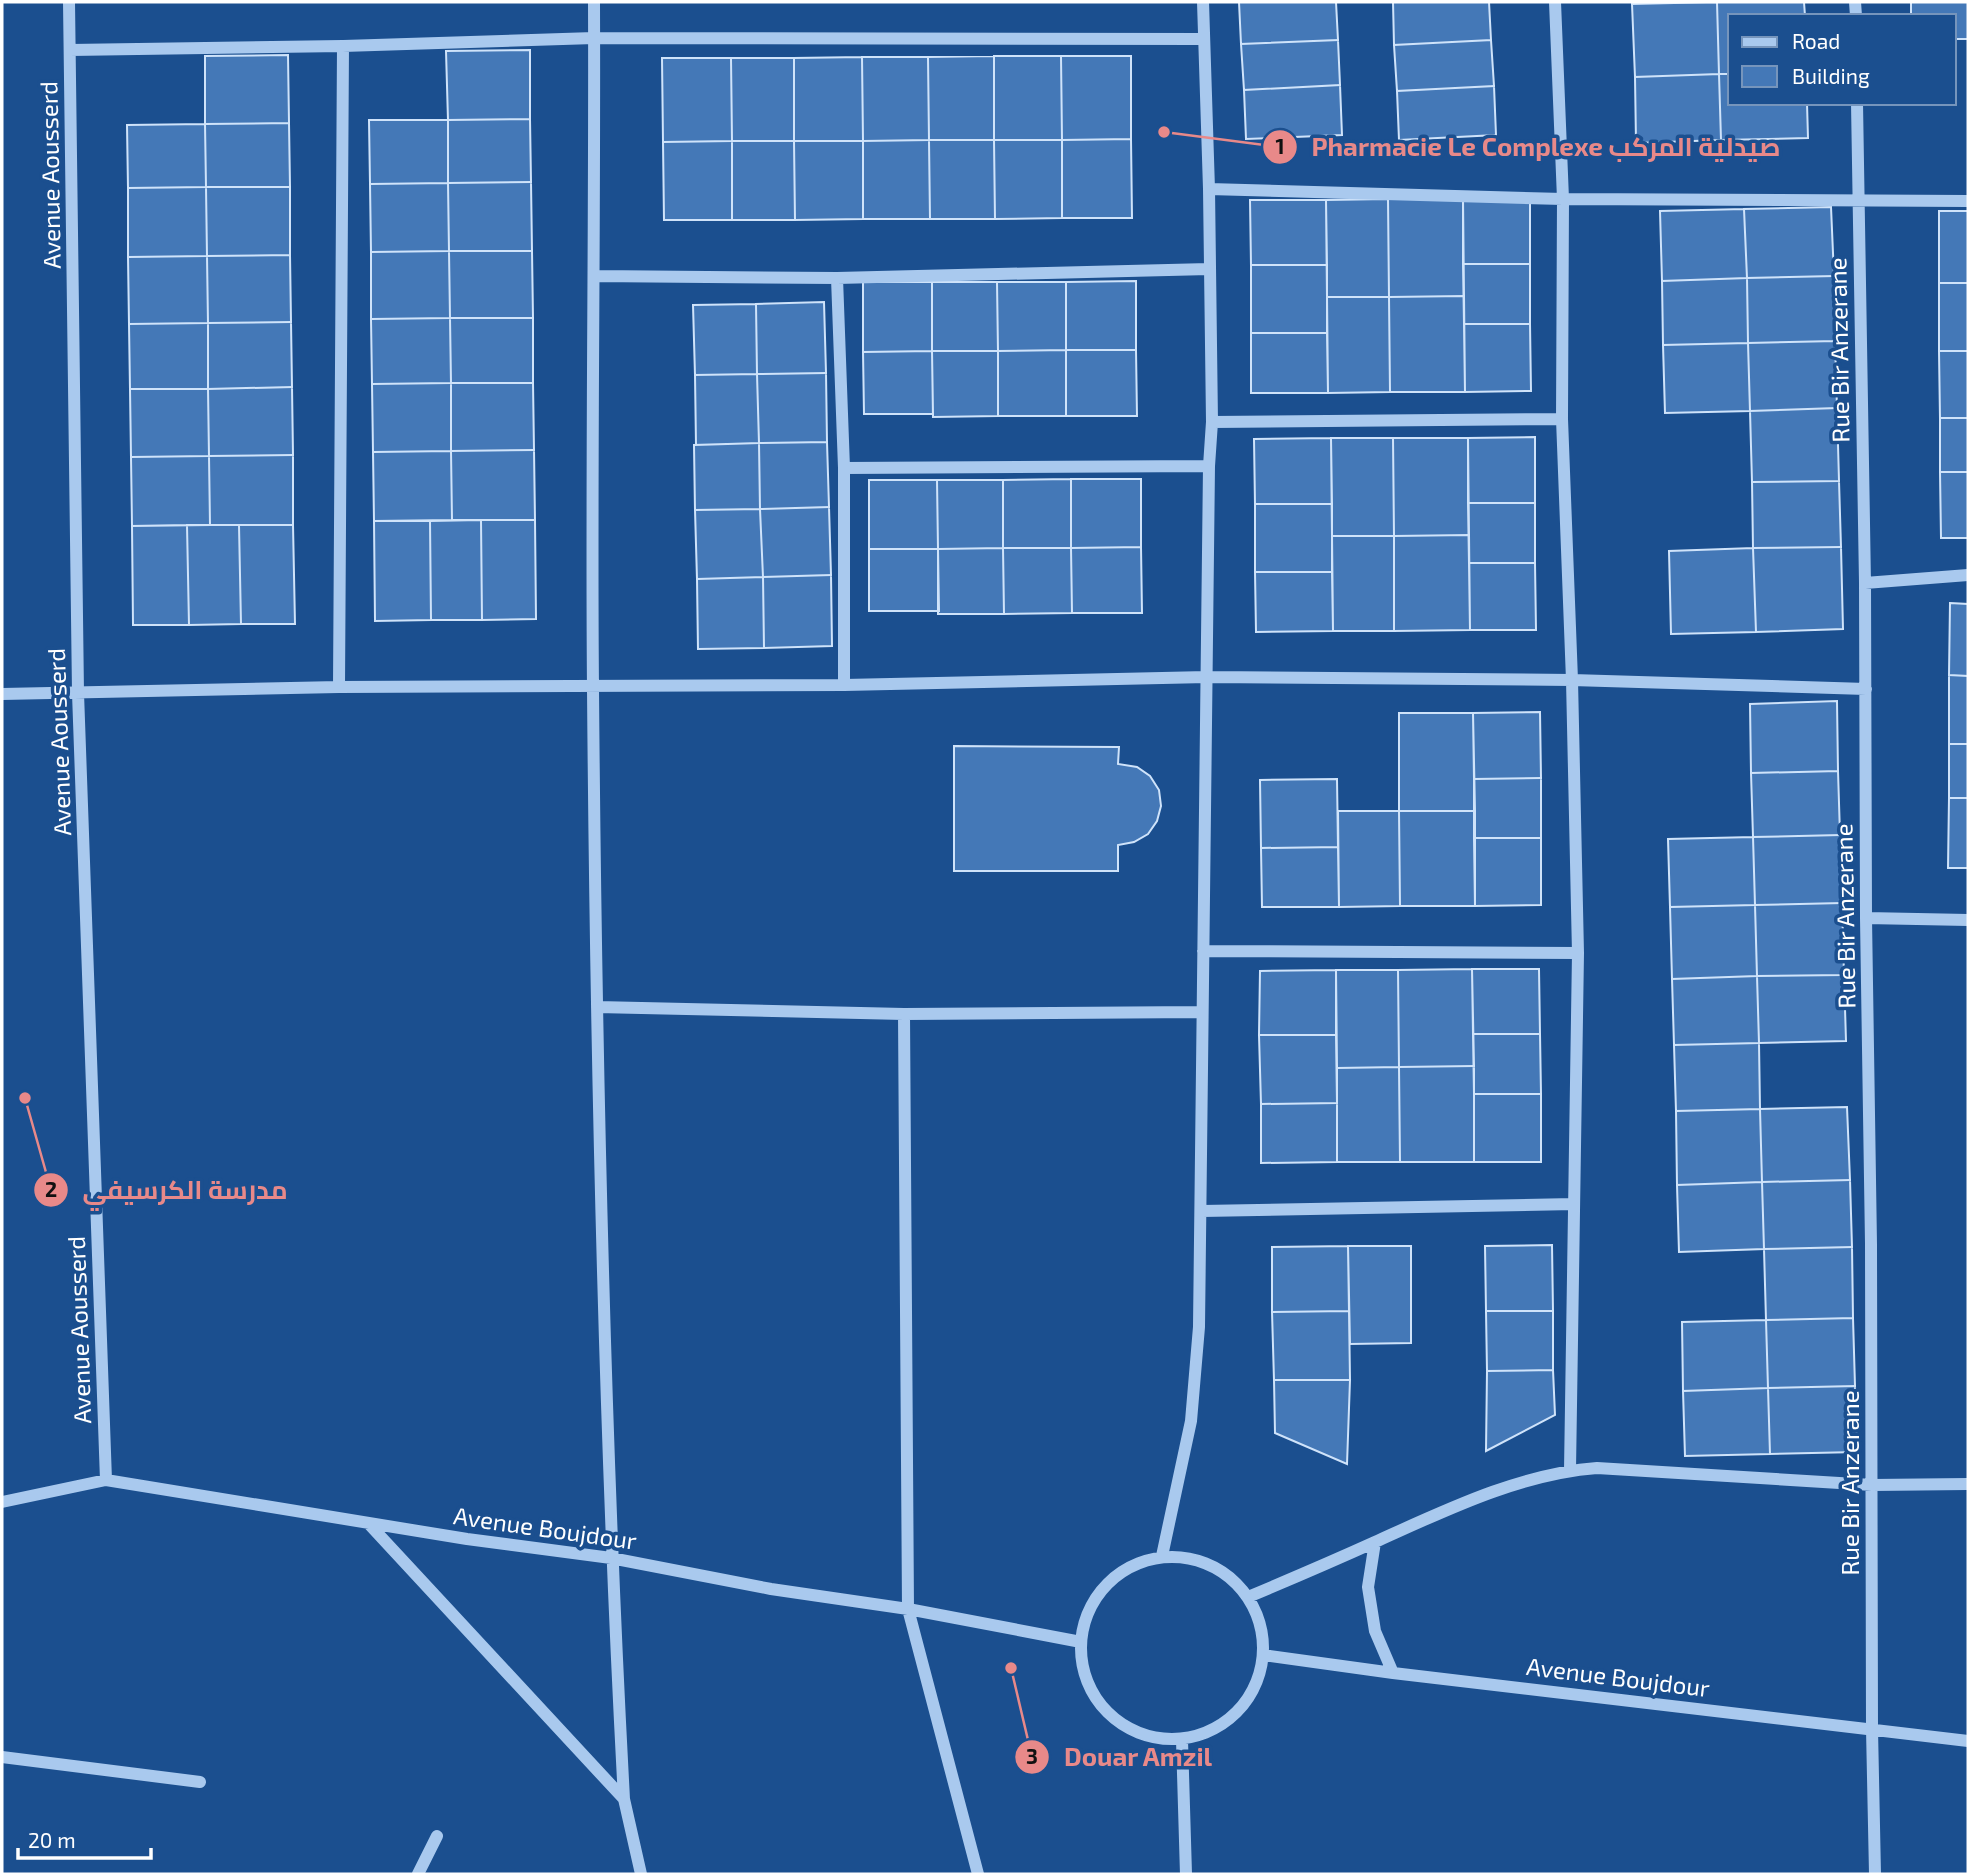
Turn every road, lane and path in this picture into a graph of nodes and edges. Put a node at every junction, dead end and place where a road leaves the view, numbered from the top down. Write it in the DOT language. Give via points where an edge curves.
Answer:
graph roads {
  1 [pos="69,2"];
  2 [pos="594,2"];
  3 [pos="1203,2"];
  4 [pos="1555,2"];
  5 [pos="594,38"];
  6 [pos="1204,39"];
  7 [pos="343,46"];
  8 [pos="70,50"];
  9 [pos="1857,105"];
  10 [pos="1209,189"];
  11 [pos="1563,199"];
  12 [pos="1859,201"];
  13 [pos="1968,201"];
  14 [pos="1209,268"];
  15 [pos="594,276"];
  16 [pos="837,278"];
  17 [pos="1562,419"];
  18 [pos="1212,422"];
  19 [pos="1209,466"];
  20 [pos="844,468"];
  21 [pos="1968,575"];
  22 [pos="1865,583"];
  23 [pos="1207,677"];
  24 [pos="1572,680"];
  25 [pos="844,685"];
  26 [pos="593,686"];
  27 [pos="339,687"];
  28 [pos="1866,689"];
  29 [pos="78,693"];
  30 [pos="2,694"];
  31 [pos="1866,918"];
  32 [pos="1968,920"];
  33 [pos="1203,951"];
  34 [pos="1578,953"];
  35 [pos="597,1007"];
  36 [pos="1202,1012"];
  37 [pos="904,1014"];
  38 [pos="1574,1204"];
  39 [pos="1202,1212"];
  40 [pos="1570,1470"];
  41 [pos="107,1480"];
  42 [pos="1968,1484"];
  43 [pos="1871,1485"];
  44 [pos="2,1502"];
  45 [pos="368,1524"];
  46 [pos="1375,1542"];
  47 [pos="1162,1556"];
  48 [pos="611,1558"];
  49 [pos="1248,1597"];
  50 [pos="908,1609"];
  51 [pos="1081,1642"];
  52 [pos="1263,1654"];
  53 [pos="1393,1673"];
  54 [pos="1872,1729"];
  55 [pos="1182,1740"];
  56 [pos="1968,1741"];
  57 [pos="2,1757"];
  58 [pos="200,1782"];
  59 [pos="624,1800"];
  60 [pos="438,1836"];
  61 [pos="418,1874"];
  62 [pos="641,1874"];
  63 [pos="978,1874"];
  64 [pos="1186,1874"];
  65 [pos="1875,1874"];
  1 -- 8 [label="street, Avenue Aousserd"];
  2 -- 5 [label="street"];
  3 -- 6 [label="street"];
  4 -- 11 [label="street"];
  5 -- 6 [label="street"];
  5 -- 7 [label="street"];
  5 -- 15 [label="street"];
  6 -- 10 [label="street"];
  7 -- 8 [label="street"];
  7 -- 27 [label="street"];
  8 -- 29 [label="street, Avenue Aousserd"];
  9 -- 12 [label="street, Rue Bir Anzerane"];
  10 -- 11 [label="street"];
  10 -- 14 [label="street"];
  11 -- 12 [label="street"];
  11 -- 17 [label="street"];
  12 -- 13 [label="street"];
  12 -- 22 [label="street, Rue Bir Anzerane"];
  14 -- 16 [label="street"];
  14 -- 18 [label="street"];
  15 -- 16 [label="street"];
  15 -- 26 [label="street"];
  16 -- 20 [label="street"];
  17 -- 18 [label="street"];
  17 -- 24 [label="street"];
  18 -- 19 [label="street"];
  19 -- 20 [label="street"];
  19 -- 23 [label="street"];
  20 -- 25 [label="street"];
  21 -- 22 [label="street"];
  22 -- 28 [label="street, Rue Bir Anzerane"];
  23 -- 24 [label="street"];
  23 -- 25 [label="street"];
  23 -- 33 [label="street"];
  24 -- 28 [label="street"];
  24 -- 34 [label="street"];
  25 -- 26 [label="street"];
  26 -- 27 [label="street"];
  26 -- 35 [label="street"];
  27 -- 29 [label="street"];
  28 -- 31 [label="street, Rue Bir Anzerane"];
  29 -- 30 [label="street"];
  29 -- 41 [label="street, Avenue Aousserd"];
  31 -- 32 [label="street"];
  31 -- 43 [label="street, Rue Bir Anzerane"];
  33 -- 34 [label="street"];
  33 -- 36 [label="street"];
  34 -- 38 [label="street"];
  35 -- 37 [label="street"];
  35 -- 48 [label="street"];
  36 -- 37 [label="street"];
  36 -- 39 [label="street"];
  37 -- 50 [label="street"];
  38 -- 39 [label="street"];
  38 -- 40 [label="street"];
  39 -- 47 [label="street" via="1191,1420"];
  40 -- 43 [label="street"];
  40 -- 46 [label="street" via="1474,1499"];
  41 -- 44 [label="street, Avenue Boujdour"];
  41 -- 45 [label="street, Avenue Boujdour"];
  42 -- 43 [label="street"];
  43 -- 54 [label="street, Rue Bir Anzerane"];
  45 -- 48 [label="street, Avenue Boujdour"];
  45 -- 59 [label="street"];
  46 -- 49 [label="street"];
  46 -- 53 [label="street" via="1368,1587 1375,1631"];
  47 -- 49 [label="street" via="1195,1559 1225,1573"];
  47 -- 51 [label="street" via="1115,1576 1098,1594 1086,1617"];
  48 -- 50 [label="street, Avenue Boujdour"];
  48 -- 59 [label="street"];
  49 -- 52 [label="street" via="1261,1625"];
  50 -- 51 [label="street, Avenue Boujdour"];
  50 -- 63 [label="street"];
  51 -- 55 [label="street" via="1085,1673 1098,1702 1122,1724 1150,1737"];
  52 -- 53 [label="street, Avenue Boujdour"];
  52 -- 55 [label="street" via="1256,1685 1238,1712 1213,1731"];
  53 -- 54 [label="street, Avenue Boujdour"];
  54 -- 56 [label="street, Avenue Boujdour"];
  54 -- 65 [label="street, Rue Bir Anzerane"];
  55 -- 64 [label="street"];
  57 -- 58 [label="street"];
  59 -- 62 [label="street"];
  60 -- 61 [label="street"];
}
